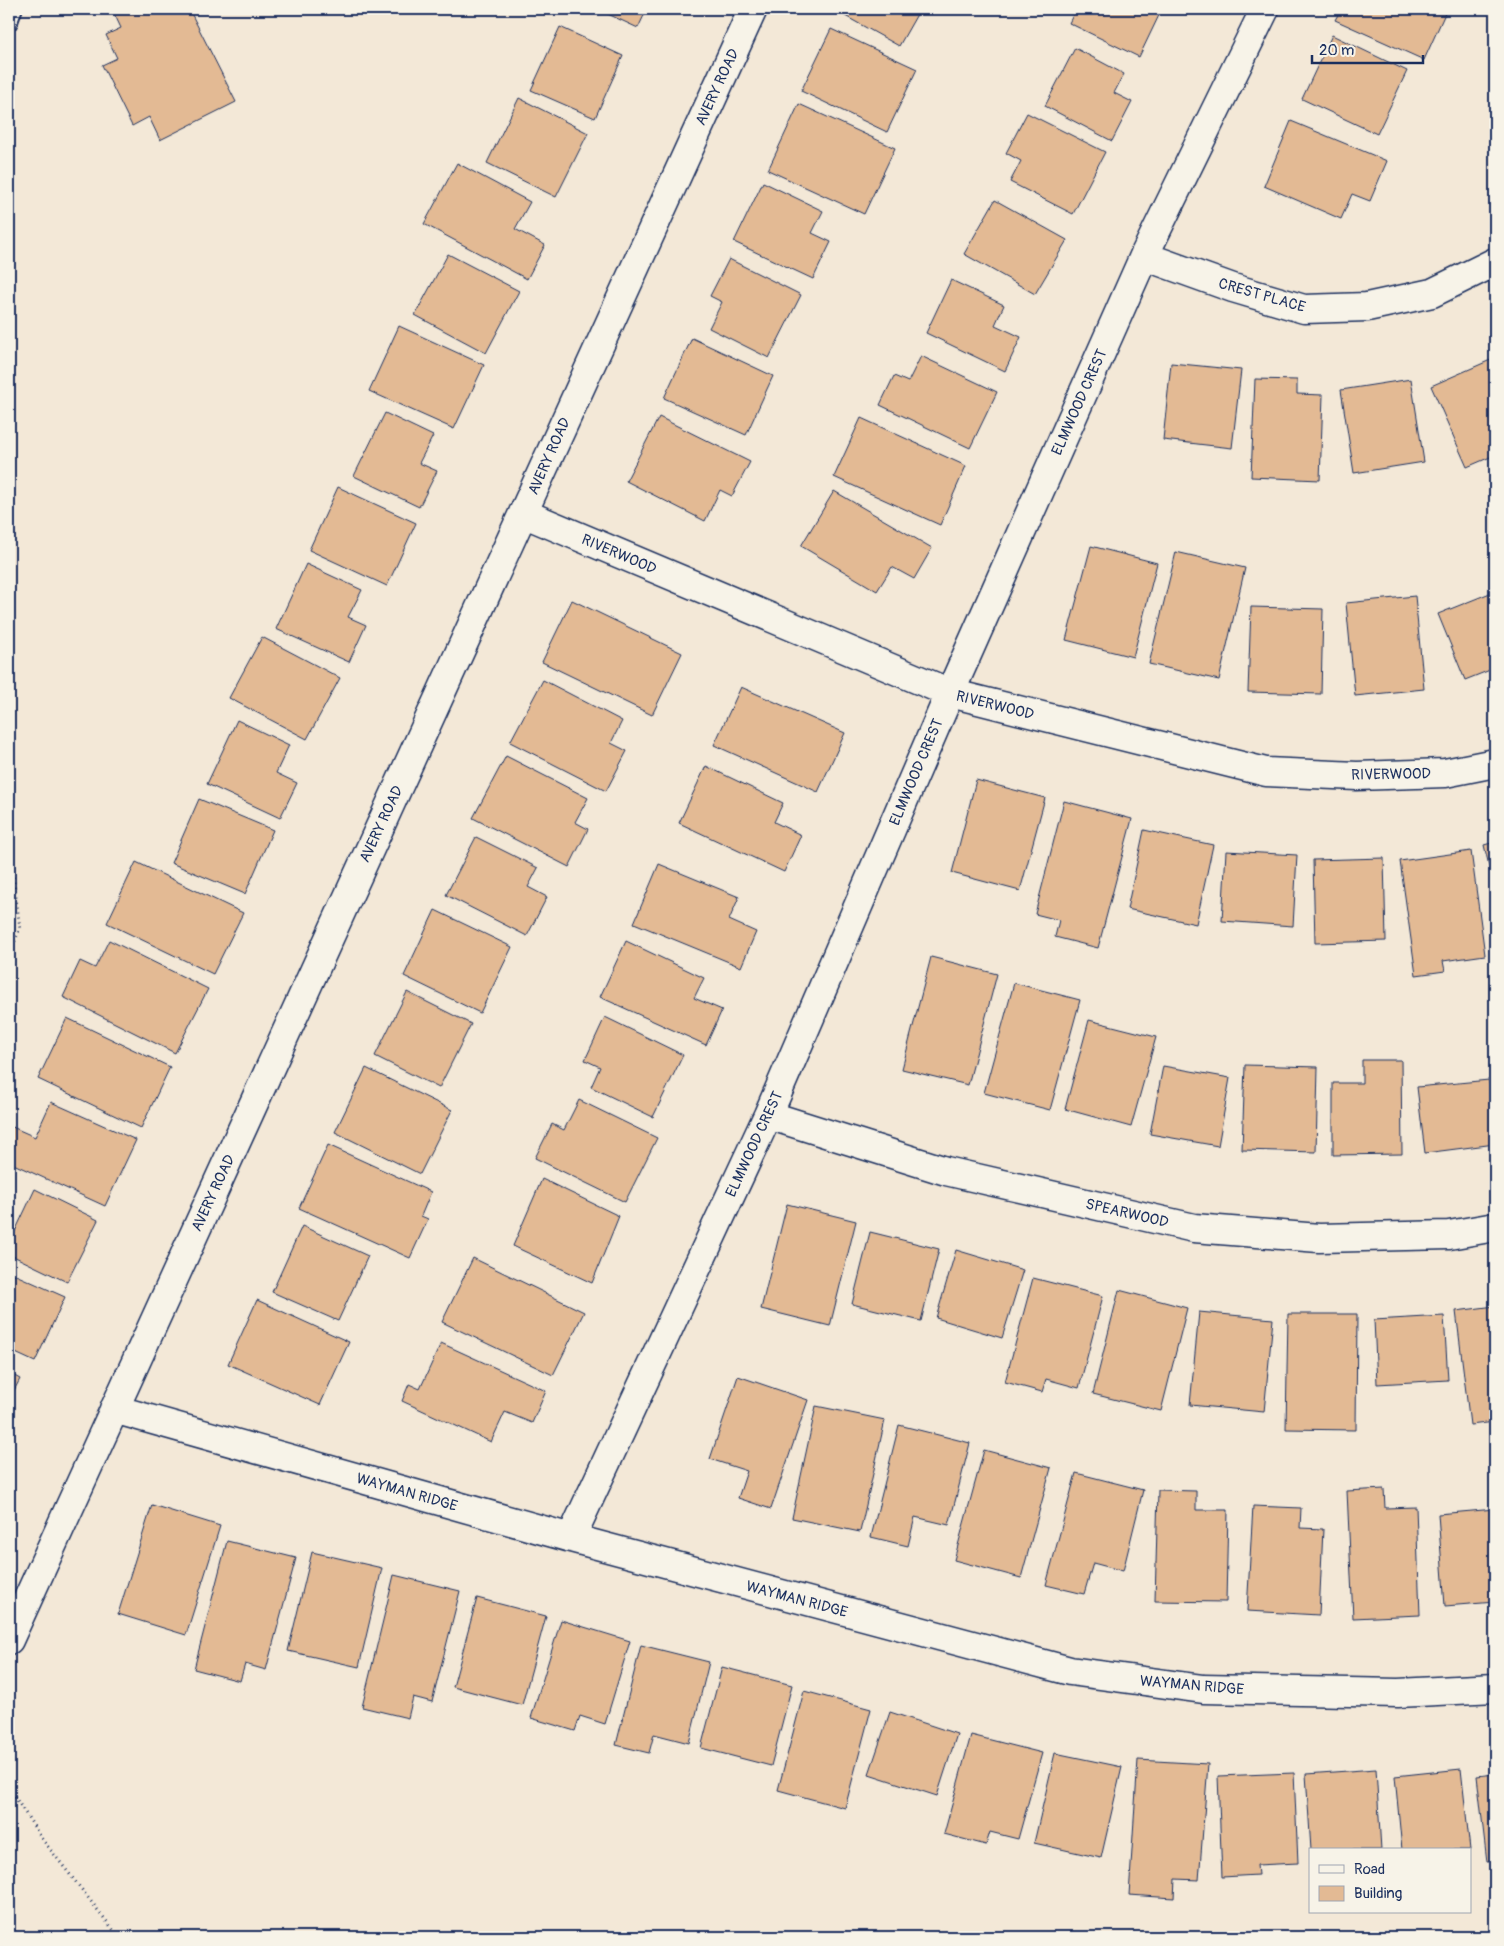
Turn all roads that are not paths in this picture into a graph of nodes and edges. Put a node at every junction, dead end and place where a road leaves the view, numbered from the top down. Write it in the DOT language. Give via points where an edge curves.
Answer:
graph roads {
  1 [pos="14,9"];
  2 [pos="753,9"];
  3 [pos="1265,9"];
  4 [pos="9,23"];
  5 [pos="1144,256"];
  6 [pos="1495,262"];
  7 [pos="523,513"];
  8 [pos="950,693"];
  9 [pos="1495,763"];
  10 [pos="768,1115"];
  11 [pos="1495,1227"];
  12 [pos="114,1409"];
  13 [pos="571,1538"];
  14 [pos="9,1640"];
  15 [pos="1495,1688"];
  1 -- 4 [label="lane"];
  2 -- 7 [label="street, AVERY ROAD"];
  3 -- 5 [label="street, ELMWOOD CREST"];
  5 -- 6 [label="street, CREST PLACE" via="1304,309 1366,307 1432,294"];
  5 -- 8 [label="street, ELMWOOD CREST"];
  7 -- 8 [label="street, RIVERWOOD"];
  7 -- 12 [label="street, AVERY ROAD"];
  8 -- 9 [label="street, RIVERWOOD" via="1266,772 1357,776 1445,773"];
  8 -- 10 [label="street, ELMWOOD CREST"];
  10 -- 11 [label="street, SPEARWOOD" via="946,1171 1194,1228 1318,1238 1449,1235"];
  10 -- 13 [label="street, ELMWOOD CREST"];
  12 -- 13 [label="street, WAYMAN RIDGE"];
  12 -- 14 [label="street, AVERY ROAD"];
  13 -- 15 [label="street, WAYMAN RIDGE" via="1070,1671 1203,1689 1398,1694"];
}
